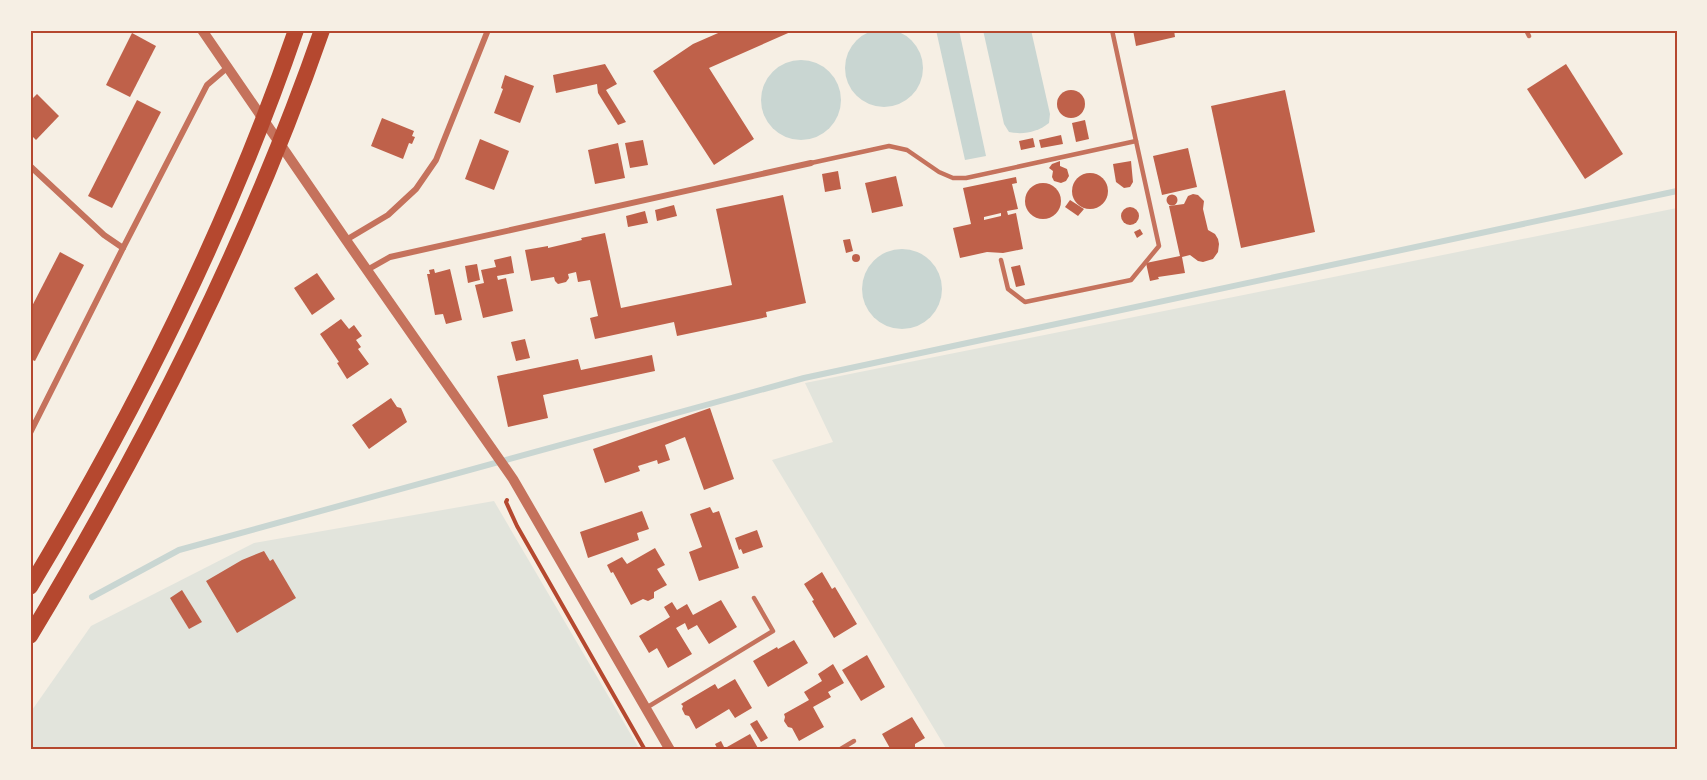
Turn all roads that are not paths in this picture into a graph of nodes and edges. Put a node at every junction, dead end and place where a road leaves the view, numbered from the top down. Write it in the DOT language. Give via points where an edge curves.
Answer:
graph roads {
  1 [pos="202,30"];
  2 [pos="322,30"];
  3 [pos="488,30"];
  4 [pos="1112,30"];
  5 [pos="1526,30"];
  6 [pos="1529,36"];
  7 [pos="293,38"];
  8 [pos="228,67"];
  9 [pos="1136,141"];
  10 [pos="810,163"];
  11 [pos="30,166"];
  12 [pos="346,240"];
  13 [pos="123,248"];
  14 [pos="1001,260"];
  15 [pos="367,270"];
  16 [pos="33,420"];
  17 [pos="30,433"];
  18 [pos="30,587"];
  19 [pos="754,598"];
  20 [pos="30,636"];
  21 [pos="646,708"];
  22 [pos="854,741"];
  23 [pos="670,750"];
  24 [pos="839,750"];
  1 -- 8 [label="street"];
  2 -- 20 [label="highway" via="255,206 214,297 84,547"];
  3 -- 12 [label="street" via="436,160 416,189 388,215"];
  4 -- 9 [label="lane"];
  5 -- 6 [label="lane"];
  7 -- 18 [label="highway" via="238,181 142,387"];
  8 -- 12 [label="street"];
  8 -- 13 [label="street" via="207,85"];
  9 -- 10 [label="lane" via="966,178 953,178 907,150 889,146"];
  9 -- 14 [label="lane" via="1159,246 1131,280 1025,302 1008,290"];
  10 -- 15 [label="street" via="390,257"];
  11 -- 13 [label="street"];
  12 -- 15 [label="street"];
  13 -- 16 [label="street"];
  15 -- 21 [label="street" via="513,479"];
  16 -- 17 [label="street"];
  19 -- 21 [label="lane" via="773,631"];
  21 -- 23 [label="street"];
  22 -- 24 [label="lane"];
}
